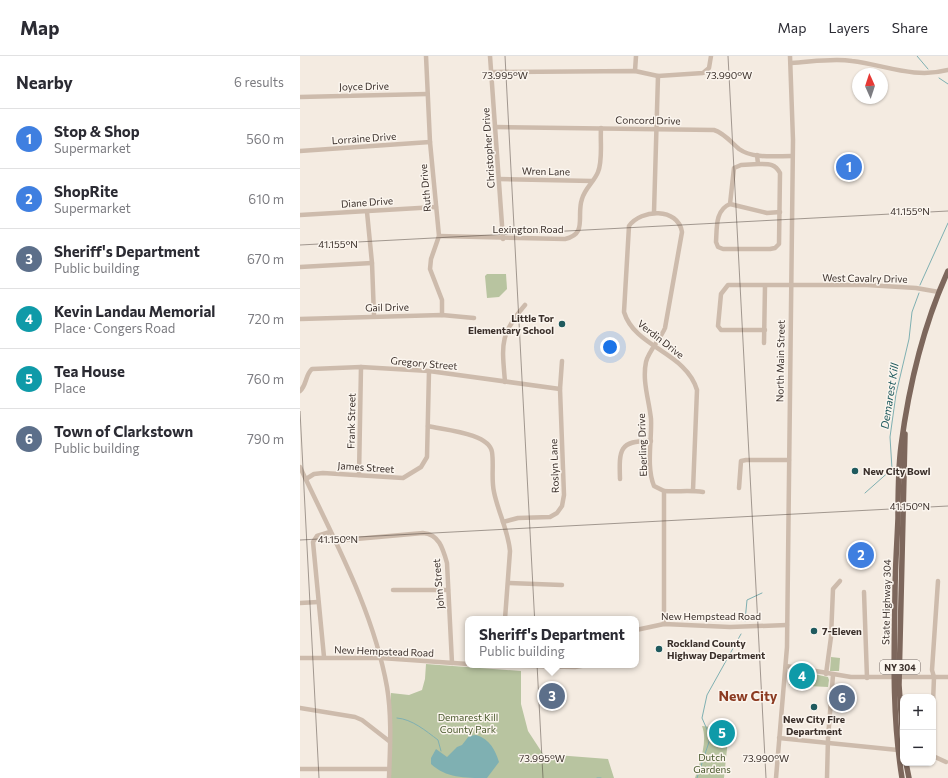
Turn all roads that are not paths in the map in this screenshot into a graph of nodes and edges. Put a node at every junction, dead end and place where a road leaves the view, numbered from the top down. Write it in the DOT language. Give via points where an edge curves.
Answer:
graph roads {
  1 [pos="426,56"];
  2 [pos="490,56"];
  3 [pos="636,56"];
  4 [pos="711,56"];
  5 [pos="790,56"];
  6 [pos="791,63"];
  7 [pos="948,70"];
  8 [pos="635,71"];
  9 [pos="491,72"];
  10 [pos="658,76"];
  11 [pos="427,94"];
  12 [pos="300,97"];
  13 [pos="495,127"];
  14 [pos="601,128"];
  15 [pos="658,129"];
  16 [pos="430,142"];
  17 [pos="300,151"];
  18 [pos="757,155"];
  19 [pos="792,156"];
  20 [pos="758,164"];
  21 [pos="499,179"];
  22 [pos="592,181"];
  23 [pos="730,204"];
  24 [pos="436,207"];
  25 [pos="367,212"];
  26 [pos="654,212"];
  27 [pos="780,212"];
  28 [pos="300,215"];
  29 [pos="439,236"];
  30 [pos="504,239"];
  31 [pos="372,262"];
  32 [pos="300,268"];
  33 [pos="948,271"];
  34 [pos="765,286"];
  35 [pos="790,286"];
  36 [pos="939,292"];
  37 [pos="525,305"];
  38 [pos="442,315"];
  39 [pos="374,316"];
  40 [pos="474,318"];
  41 [pos="300,319"];
  42 [pos="765,330"];
  43 [pos="764,343"];
  44 [pos="655,346"];
  45 [pos="562,361"];
  46 [pos="361,367"];
  47 [pos="429,371"];
  48 [pos="505,382"];
  49 [pos="560,390"];
  50 [pos="300,391"];
  51 [pos="428,426"];
  52 [pos="905,427"];
  53 [pos="651,441"];
  54 [pos="789,460"];
  55 [pos="300,467"];
  56 [pos="359,476"];
  57 [pos="306,479"];
  58 [pos="620,480"];
  59 [pos="739,488"];
  60 [pos="693,490"];
  61 [pos="664,491"];
  62 [pos="703,492"];
  63 [pos="504,522"];
  64 [pos="330,532"];
  65 [pos="334,541"];
  66 [pos="840,581"];
  67 [pos="938,581"];
  68 [pos="509,583"];
  69 [pos="562,585"];
  70 [pos="393,590"];
  71 [pos="448,590"];
  72 [pos="864,592"];
  73 [pos="318,602"];
  74 [pos="300,603"];
  75 [pos="505,616"];
  76 [pos="664,624"];
  77 [pos="787,625"];
  78 [pos="639,629"];
  79 [pos="324,657"];
  80 [pos="300,658"];
  81 [pos="381,658"];
  82 [pos="452,663"];
  83 [pos="465,664"];
  84 [pos="786,666"];
  85 [pos="826,674"];
  86 [pos="833,675"];
  87 [pos="948,677"];
  88 [pos="867,678"];
  89 [pos="893,678"];
  90 [pos="899,678"];
  91 [pos="934,678"];
  92 [pos="933,694"];
  93 [pos="300,708"];
  94 [pos="902,730"];
  95 [pos="779,738"];
  96 [pos="389,741"];
  97 [pos="829,744"];
  98 [pos="898,750"];
  99 [pos="936,757"];
  100 [pos="946,762"];
  101 [pos="907,766"];
  102 [pos="300,769"];
  103 [pos="389,770"];
  104 [pos="389,778"];
  105 [pos="776,778"];
  106 [pos="827,778"];
  107 [pos="902,778"];
  108 [pos="909,778"];
  1 -- 11 [label="street, Ruth Drive"];
  2 -- 9 [label="street, Christopher Drive"];
  3 -- 8 [label="street"];
  4 -- 10 [label="street" via="709,68 703,73"];
  5 -- 6 [label="street, North Main Street"];
  6 -- 7 [label="street" via="844,60 915,74"];
  6 -- 19 [label="street, North Main Street"];
  8 -- 9 [label="street"];
  8 -- 10 [label="street"];
  9 -- 13 [label="street, Christopher Drive"];
  10 -- 15 [label="street"];
  11 -- 12 [label="street, Joyce Drive"];
  11 -- 16 [label="street, Ruth Drive"];
  13 -- 14 [label="street, Concord Drive"];
  13 -- 21 [label="street, Christopher Drive"];
  14 -- 15 [label="street, Concord Drive"];
  14 -- 22 [label="street, Lexington Road" via="598,172"];
  15 -- 18 [label="street, Concord Drive" via="714,130 740,149"];
  15 -- 26 [label="street"];
  16 -- 17 [label="street, Lorraine Drive"];
  16 -- 24 [label="street, Ruth Drive"];
  18 -- 19 [label="street, Concord Drive"];
  18 -- 20 [label="street"];
  19 -- 35 [label="street, North Main Street"];
  20 -- 23 [label="street" via="734,168"];
  20 -- 27 [label="street" via="777,166 780,173"];
  21 -- 22 [label="street, Wren Lane"];
  21 -- 30 [label="street, Christopher Drive"];
  22 -- 30 [label="street, Lexington Road" via="581,200 579,231 573,237"];
  23 -- 27 [label="street" via="767,213"];
  23 -- 27 [label="street" via="719,212 716,242 723,249 775,248 779,244"];
  24 -- 25 [label="street, Diane Drive"];
  24 -- 29 [label="street, Ruth Drive"];
  25 -- 28 [label="street, Diane Drive"];
  25 -- 31 [label="street"];
  26 -- 44 [label="street, Eberling Drive" via="673,217 680,223 682,232 665,328"];
  26 -- 44 [label="street, Verdin Drive" via="639,216 629,226 624,312 633,330"];
  29 -- 30 [label="street, Lexington Road"];
  29 -- 38 [label="street, Ruth Drive" via="430,269 442,300"];
  31 -- 32 [label="street"];
  31 -- 39 [label="street"];
  33 -- 36 [label="main road, State Highway 304 / NY 304"];
  34 -- 35 [label="street, West Cavalry Drive"];
  34 -- 42 [label="street"];
  34 -- 42 [label="street, West Cavalry Drive" via="728,285 721,294 718,326 721,330"];
  35 -- 36 [label="street, West Cavalry Drive" via="867,285"];
  35 -- 54 [label="street, North Main Street"];
  36 -- 52 [label="main road, State Highway 304 / NY 304" via="918,355"];
  37 -- 48 [label="street" via="511,321 503,339"];
  38 -- 39 [label="street, Gail Drive"];
  38 -- 40 [label="street, Gail Drive"];
  39 -- 41 [label="street, Gail Drive"];
  42 -- 43 [label="street"];
  44 -- 53 [label="street, Eberling Drive" via="646,360 644,375"];
  44 -- 60 [label="street, Verdin Drive" via="694,378 697,390"];
  45 -- 49 [label="street, Roslyn Lane"];
  46 -- 47 [label="street, Gregory Street"];
  46 -- 50 [label="street, Gregory Street" via="312,368 304,388"];
  46 -- 56 [label="street, Frank Street"];
  47 -- 48 [label="street, Gregory Street"];
  47 -- 51 [label="street, James Street"];
  48 -- 49 [label="street, Gregory Street"];
  49 -- 63 [label="street, Roslyn Lane" via="564,495 562,506 557,514 550,517 518,518"];
  51 -- 56 [label="street, James Street" via="427,457 421,467 411,475 403,478"];
  51 -- 63 [label="street" via="478,437 489,444 493,458 492,486"];
  52 -- 89 [label="main road, State Highway 304 / NY 304" via="899,479"];
  52 -- 90 [label="main road, State Highway 304 / NY 304"];
  53 -- 58 [label="street" via="635,440 628,443 619,460"];
  53 -- 61 [label="street, Eberling Drive" via="650,476 654,486"];
  54 -- 59 [label="street" via="742,461"];
  54 -- 77 [label="street, North Main Street"];
  55 -- 57 [label="street"];
  56 -- 57 [label="street, James Street" via="324,473 314,474"];
  57 -- 64 [label="street"];
  60 -- 61 [label="street"];
  60 -- 62 [label="street"];
  61 -- 76 [label="street"];
  63 -- 68 [label="street" via="510,551"];
  64 -- 65 [label="street"];
  64 -- 73 [label="street" via="317,536 313,542"];
  65 -- 71 [label="street, John Street" via="430,533 437,538 443,548 447,563"];
  65 -- 81 [label="street" via="367,615"];
  66 -- 85 [label="street" via="833,590"];
  67 -- 91 [label="street" via="932,670"];
  68 -- 69 [label="street"];
  68 -- 75 [label="street"];
  70 -- 71 [label="street"];
  71 -- 82 [label="street, John Street"];
  72 -- 88 [label="street"];
  73 -- 74 [label="street"];
  73 -- 79 [label="street"];
  76 -- 77 [label="street, New Hempstead Road" via="730,627"];
  76 -- 78 [label="street, New Hempstead Road"];
  77 -- 84 [label="street, North Main Street"];
  79 -- 80 [label="street, New Hempstead Road"];
  79 -- 81 [label="street, New Hempstead Road"];
  81 -- 82 [label="street, New Hempstead Road"];
  81 -- 96 [label="street" via="389,704"];
  82 -- 83 [label="street, New Hempstead Road"];
  84 -- 85 [label="street"];
  84 -- 95 [label="street, North Main Street"];
  85 -- 86 [label="street"];
  86 -- 88 [label="street"];
  86 -- 97 [label="street"];
  87 -- 91 [label="street"];
  88 -- 89 [label="street"];
  89 -- 90 [label="street"];
  89 -- 98 [label="main road, State Highway 304 / NY 304"];
  90 -- 91 [label="street"];
  90 -- 94 [label="main road, State Highway 304 / NY 304"];
  91 -- 92 [label="street"];
  93 -- 96 [label="street" via="354,717 362,720"];
  95 -- 97 [label="street"];
  95 -- 105 [label="street, North Main Street"];
  96 -- 103 [label="street"];
  97 -- 98 [label="street"];
  97 -- 106 [label="street"];
  98 -- 107 [label="main road, State Highway 304 / NY 304"];
  99 -- 100 [label="street"];
  101 -- 108 [label="main road"];
  102 -- 103 [label="street"];
  103 -- 104 [label="street"];
}
